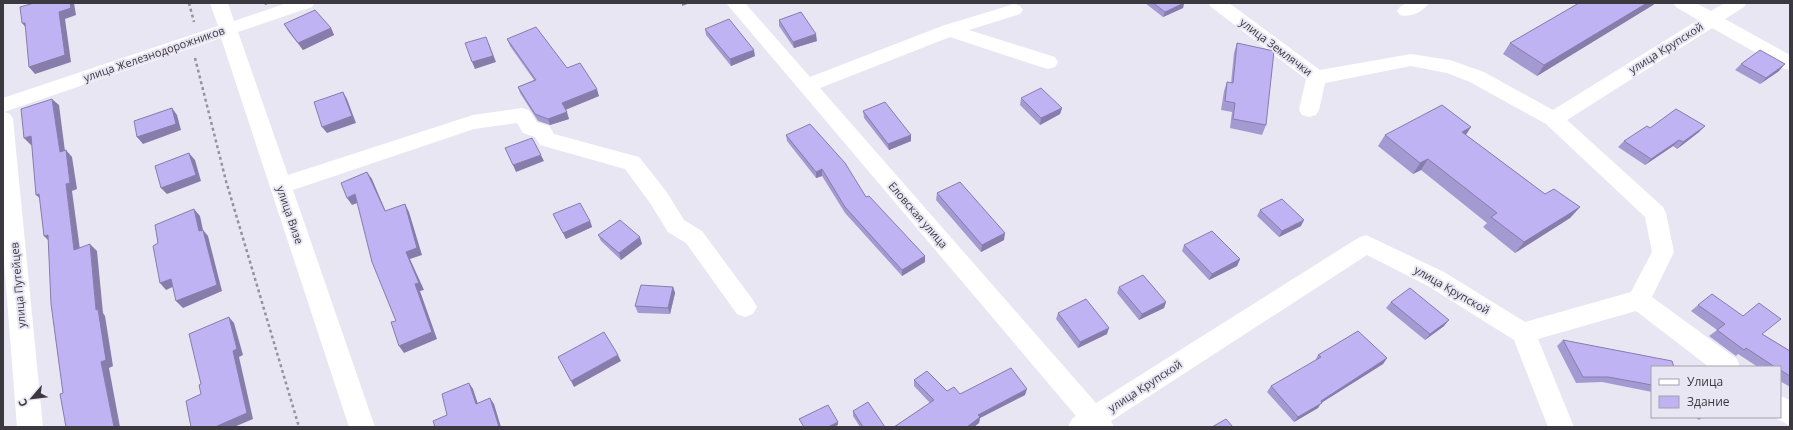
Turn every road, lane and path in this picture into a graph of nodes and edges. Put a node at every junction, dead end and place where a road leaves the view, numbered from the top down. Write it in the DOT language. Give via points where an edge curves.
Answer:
graph roads {
  1 [pos="189,3"];
  2 [pos="219,3"];
  3 [pos="306,3"];
  4 [pos="735,3"];
  5 [pos="1217,3"];
  6 [pos="1682,3"];
  7 [pos="1738,3"];
  8 [pos="1014,10"];
  9 [pos="1712,19"];
  10 [pos="228,28"];
  11 [pos="949,30"];
  12 [pos="199,38"];
  13 [pos="1048,62"];
  14 [pos="1790,63"];
  15 [pos="1316,76"];
  16 [pos="807,86"];
  17 [pos="3,105"];
  18 [pos="1309,110"];
  19 [pos="3,119"];
  20 [pos="1553,119"];
  21 [pos="280,186"];
  22 [pos="1639,300"];
  23 [pos="745,307"];
  24 [pos="1523,333"];
  25 [pos="1727,366"];
  26 [pos="1781,408"];
  27 [pos="1790,414"];
  28 [pos="1092,424"];
  29 [pos="30,427"];
  30 [pos="299,427"];
  31 [pos="362,427"];
  32 [pos="1561,427"];
  1 -- 12 [label="path"];
  2 -- 10 [label="street, улица Визе"];
  3 -- 10 [label="street, улица Железнодорожников"];
  4 -- 16 [label="street, Еловская улица"];
  5 -- 15 [label="street, улица Землячки"];
  6 -- 9 [label="street"];
  7 -- 9 [label="street, улица Крупской"];
  8 -- 11 [label="street"];
  9 -- 14 [label="street"];
  9 -- 20 [label="street, улица Крупской"];
  10 -- 12 [label="street, улица Железнодорожников"];
  10 -- 21 [label="street, улица Визе"];
  11 -- 13 [label="street"];
  11 -- 16 [label="street"];
  12 -- 17 [label="street, улица Железнодорожников"];
  12 -- 30 [label="path" via="194,55 226,181"];
  15 -- 18 [label="street"];
  15 -- 20 [label="street" via="1335,75 1411,60 1450,67 1477,77"];
  16 -- 28 [label="street, Еловская улица"];
  19 -- 29 [label="street, улица Путейцев"];
  20 -- 22 [label="street" via="1655,213 1663,252"];
  21 -- 23 [label="street" via="473,122 522,115 530,128 542,131 547,140 632,162 676,226 694,237"];
  21 -- 31 [label="street, улица Визе"];
  22 -- 24 [label="street"];
  22 -- 25 [label="street"];
  24 -- 28 [label="street, улица Крупской" via="1436,279 1366,244"];
  24 -- 32 [label="street"];
  26 -- 27 [label="street"];
}
